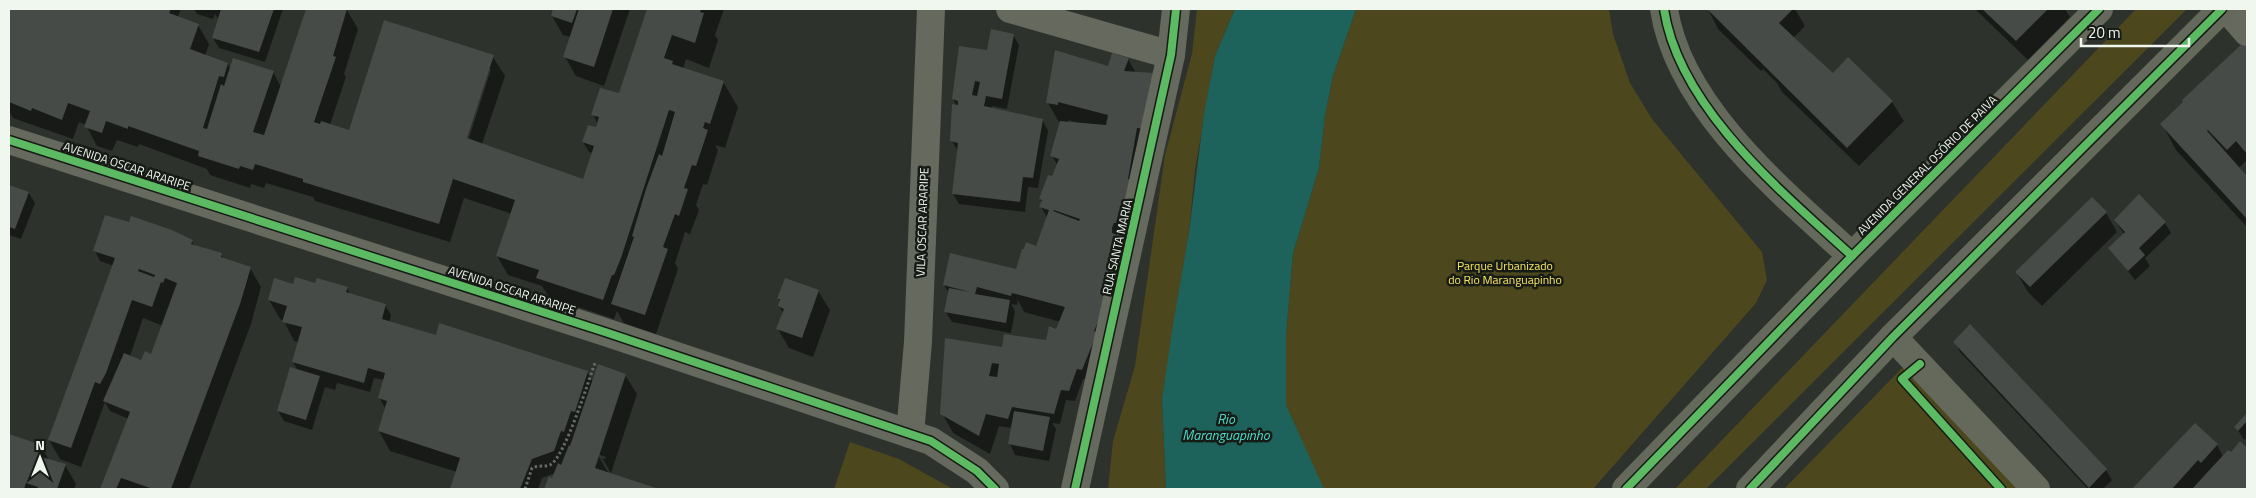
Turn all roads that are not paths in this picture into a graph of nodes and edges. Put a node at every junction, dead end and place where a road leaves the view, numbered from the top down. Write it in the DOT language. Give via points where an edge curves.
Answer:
graph roads {
  1 [pos="931,9"];
  2 [pos="1010,9"];
  3 [pos="1176,9"];
  4 [pos="1664,9"];
  5 [pos="2099,9"];
  6 [pos="2222,9"];
  7 [pos="2227,9"];
  8 [pos="2247,32"];
  9 [pos="1171,55"];
  10 [pos="9,140"];
  11 [pos="1852,256"];
  12 [pos="1893,337"];
  13 [pos="910,434"];
  14 [pos="995,489"];
  15 [pos="1075,489"];
  16 [pos="1626,489"];
  17 [pos="1750,489"];
  18 [pos="2036,489"];
  1 -- 13 [label="street, VILA OSCAR ARARIPE" via="918,342"];
  2 -- 9 [label="street"];
  3 -- 9 [label="street, RUA SANTA MARIA"];
  4 -- 11 [label="main road" via="1690,83 1753,165"];
  5 -- 11 [label="main road, AVENIDA GENERAL OSÓRIO DE PAIVA"];
  6 -- 12 [label="main road"];
  7 -- 8 [label="street"];
  9 -- 15 [label="street, RUA SANTA MARIA"];
  10 -- 13 [label="street, AVENIDA OSCAR ARARIPE" via="606,332"];
  11 -- 16 [label="main road, AVENIDA GENERAL OSÓRIO DE PAIVA"];
  12 -- 17 [label="main road"];
  12 -- 18 [label="main road"];
  13 -- 14 [label="street, AVENIDA OSCAR ARARIPE" via="939,446 977,471"];
}
